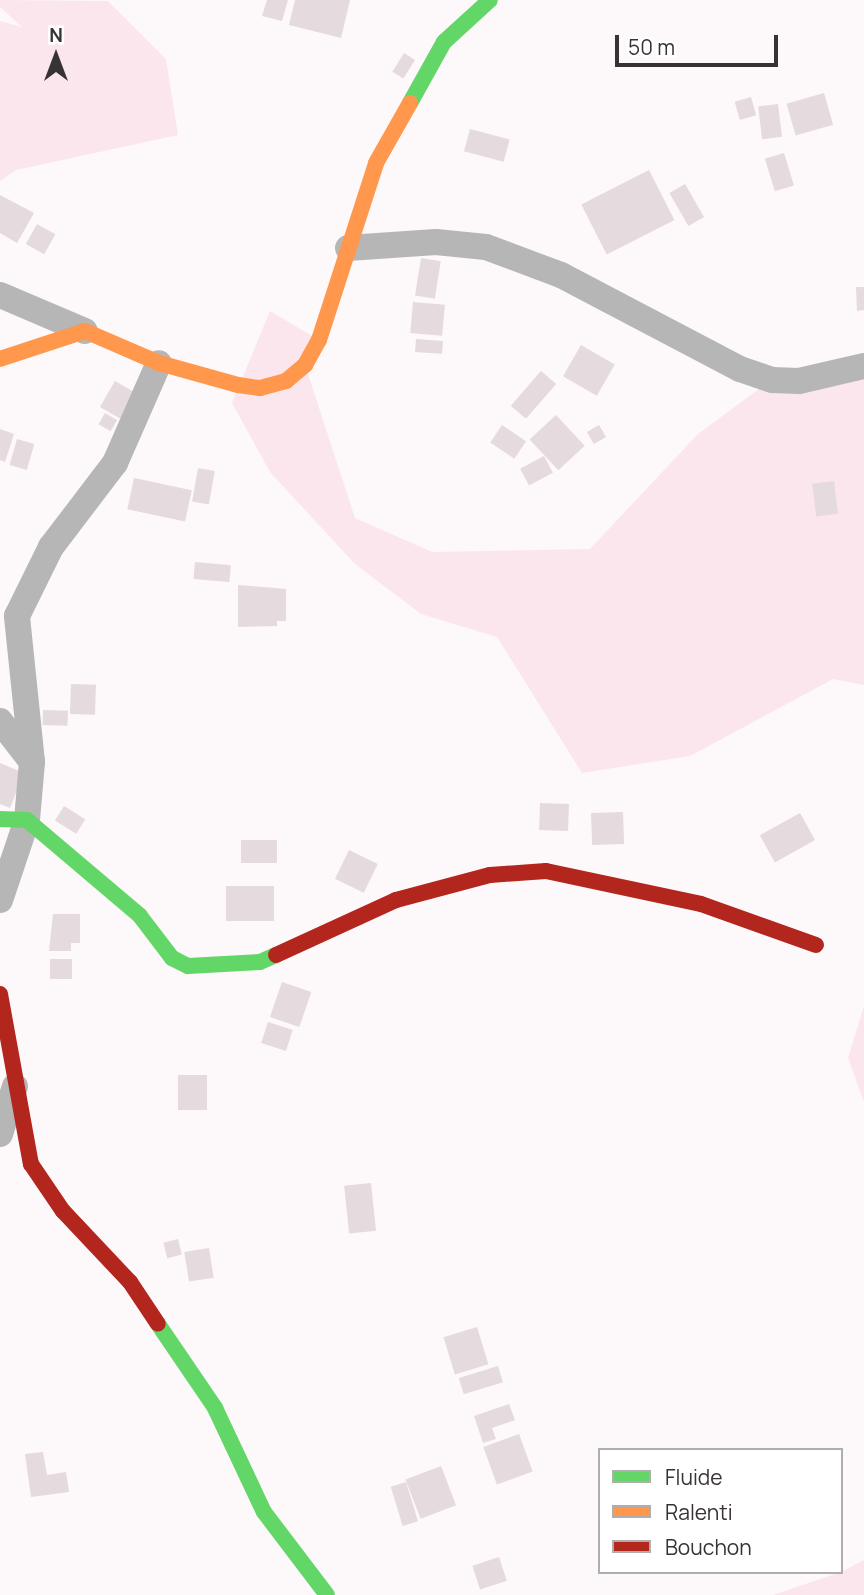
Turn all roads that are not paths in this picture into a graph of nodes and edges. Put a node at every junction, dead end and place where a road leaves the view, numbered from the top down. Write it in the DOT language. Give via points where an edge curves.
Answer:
graph roads {
  1 [pos="490,0"];
  2 [pos="348,248"];
  3 [pos="0,295"];
  4 [pos="85,331"];
  5 [pos="0,359"];
  6 [pos="159,363"];
  7 [pos="864,366"];
  8 [pos="0,721"];
  9 [pos="32,762"];
  10 [pos="0,819"];
  11 [pos="27,821"];
  12 [pos="0,900"];
  13 [pos="816,945"];
  14 [pos="0,994"];
  15 [pos="16,1082"];
  16 [pos="0,1134"];
  17 [pos="327,1595"];
  1 -- 2 [label="street" via="444,42 376,163"];
  2 -- 6 [label="street" via="319,340 305,365 286,381 260,388 238,385"];
  2 -- 7 [label="street" via="436,242 486,247 561,275 740,369 772,380 799,381"];
  3 -- 4 [label="street"];
  4 -- 5 [label="street"];
  4 -- 6 [label="street"];
  6 -- 9 [label="street" via="115,463 51,547 17,615"];
  8 -- 9 [label="street"];
  9 -- 11 [label="street"];
  10 -- 11 [label="street"];
  11 -- 12 [label="street"];
  11 -- 13 [label="street" via="140,916 172,958 188,966 260,962 396,900 490,875 545,871 701,904"];
  14 -- 15 [label="street"];
  15 -- 16 [label="street"];
  15 -- 17 [label="street" via="31,1164 64,1211 130,1282 215,1408 264,1512"];
}
